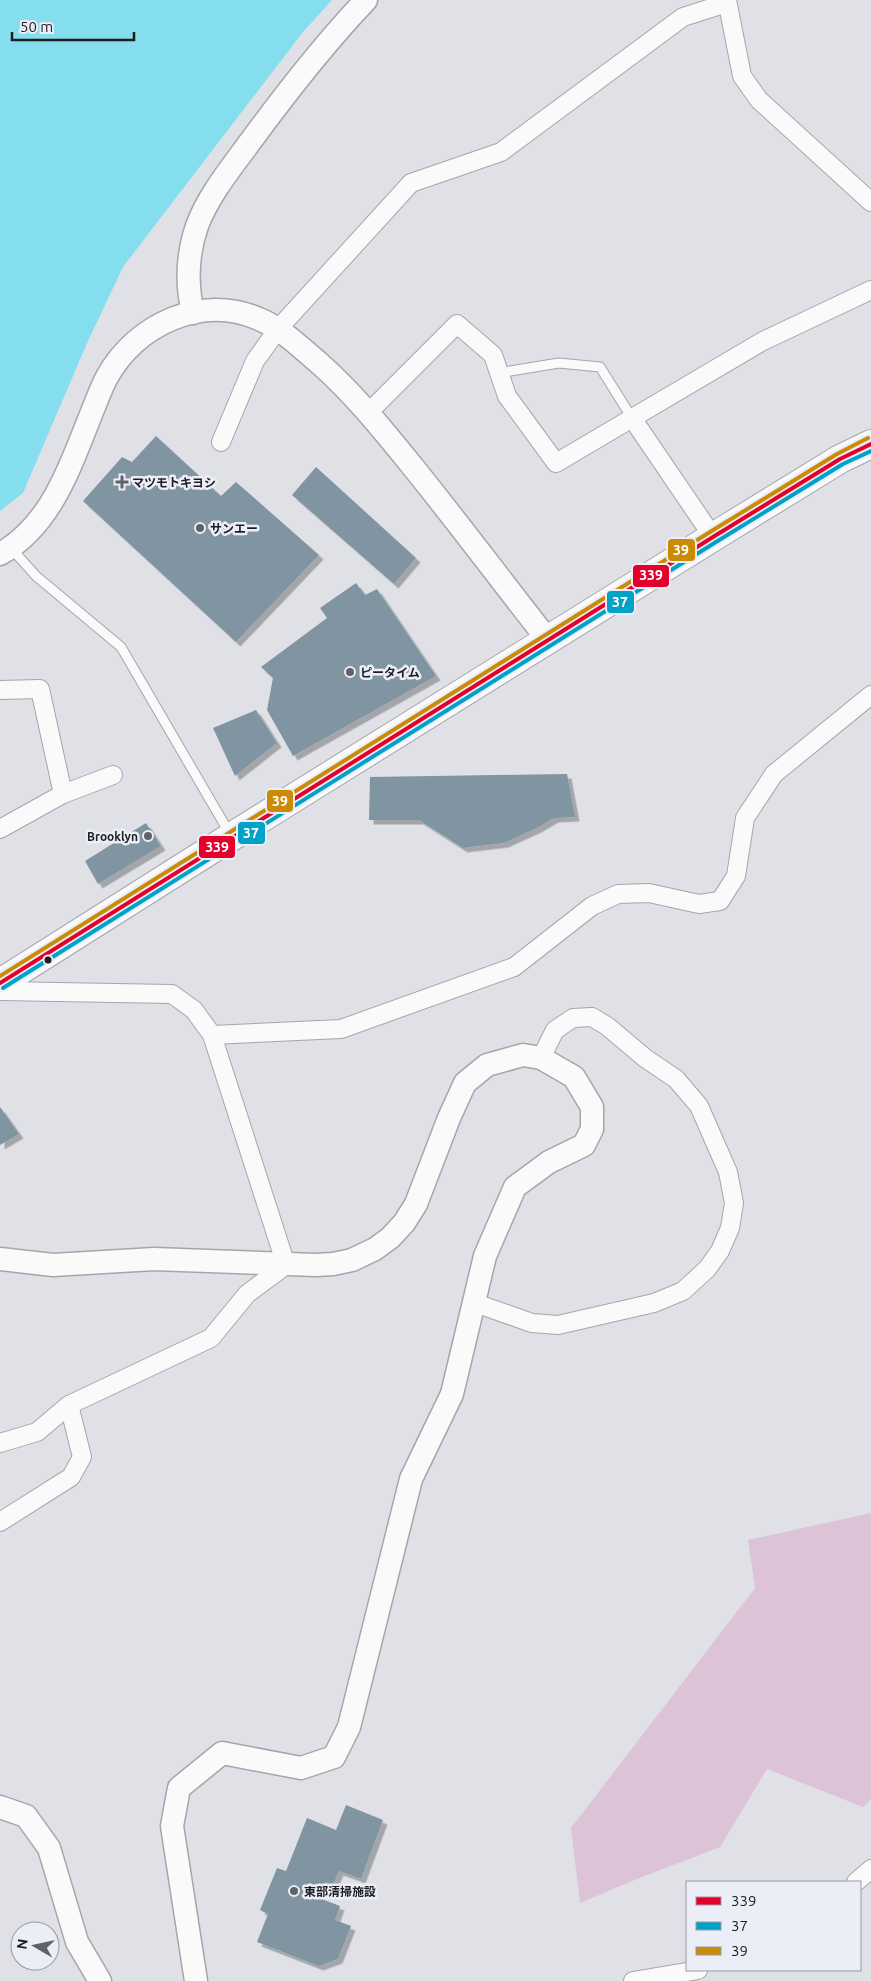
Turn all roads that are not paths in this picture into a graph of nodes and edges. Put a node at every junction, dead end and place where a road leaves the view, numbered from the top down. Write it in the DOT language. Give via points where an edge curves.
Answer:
graph roads {
  1 [pos="366,0"];
  2 [pos="727,1"];
  3 [pos="871,202"];
  4 [pos="871,290"];
  5 [pos="193,313"];
  6 [pos="278,329"];
  7 [pos="498,373"];
  8 [pos="368,412"];
  9 [pos="632,418"];
  10 [pos="221,442"];
  11 [pos="871,444"];
  12 [pos="713,537"];
  13 [pos="5,551"];
  14 [pos="548,640"];
  15 [pos="0,690"];
  16 [pos="871,695"];
  17 [pos="113,775"];
  18 [pos="63,794"];
  19 [pos="0,829"];
  20 [pos="231,837"];
  21 [pos="0,983"];
  22 [pos="0,991"];
  23 [pos="212,1035"];
  24 [pos="541,1058"];
  25 [pos="0,1259"];
  26 [pos="286,1265"];
  27 [pos="475,1303"];
  28 [pos="69,1405"];
  29 [pos="0,1443"];
  30 [pos="0,1522"];
  31 [pos="0,1806"];
  32 [pos="871,1869"];
  33 [pos="857,1881"];
  34 [pos="692,1971"];
  35 [pos="100,1981"];
  36 [pos="196,1981"];
  37 [pos="633,1981"];
  1 -- 5 [label="street" via="278,104 221,181 197,225 190,253 188,290"];
  2 -- 3 [label="street" via="742,76 759,100"];
  2 -- 6 [label="street" via="682,17 501,152 411,183"];
  4 -- 9 [label="street" via="763,341"];
  5 -- 6 [label="street" via="231,311 259,319"];
  5 -- 13 [label="street" via="159,324 120,356 106,378 52,502 36,525"];
  6 -- 8 [label="street" via="330,373"];
  6 -- 10 [label="street" via="255,361"];
  7 -- 8 [label="street" via="493,355 456,324"];
  7 -- 9 [label="lane" via="559,363 600,367"];
  7 -- 9 [label="street" via="507,396 556,463"];
  8 -- 14 [label="street"];
  9 -- 12 [label="street"];
  11 -- 12 [label="highway" via="840,459"];
  12 -- 14 [label="highway"];
  13 -- 20 [label="lane" via="121,647"];
  14 -- 20 [label="highway"];
  15 -- 18 [label="street" via="40,689"];
  16 -- 23 [label="street" via="774,774 746,818 736,876 720,901 699,904 649,893 618,894 592,906 514,967 341,1029"];
  17 -- 18 [label="street"];
  18 -- 19 [label="street"];
  20 -- 21 [label="highway"];
  22 -- 23 [label="street" via="172,994 194,1010"];
  23 -- 26 [label="street"];
  24 -- 26 [label="street" via="523,1055 507,1058 487,1065 466,1082 448,1118 416,1204 390,1238 352,1260 333,1264"];
  24 -- 27 [label="street" via="574,1077 592,1107 592,1129 584,1145 549,1162 514,1187 486,1256"];
  24 -- 27 [label="street" via="555,1030 573,1018 592,1017 676,1079 699,1106 728,1172 734,1203 730,1228 720,1251 707,1269 682,1291 654,1303 558,1325 532,1323"];
  25 -- 26 [label="street" via="53,1265 154,1259"];
  26 -- 28 [label="street" via="247,1294 211,1338"];
  27 -- 36 [label="street" via="452,1394 411,1479 349,1727 334,1757 301,1768 222,1753 179,1788 172,1826"];
  28 -- 29 [label="street" via="37,1432"];
  28 -- 30 [label="street" via="82,1458 71,1477"];
  31 -- 35 [label="street" via="26,1816 49,1848 77,1942"];
  32 -- 33 [label="street"];
  34 -- 37 [label="street"];
}
